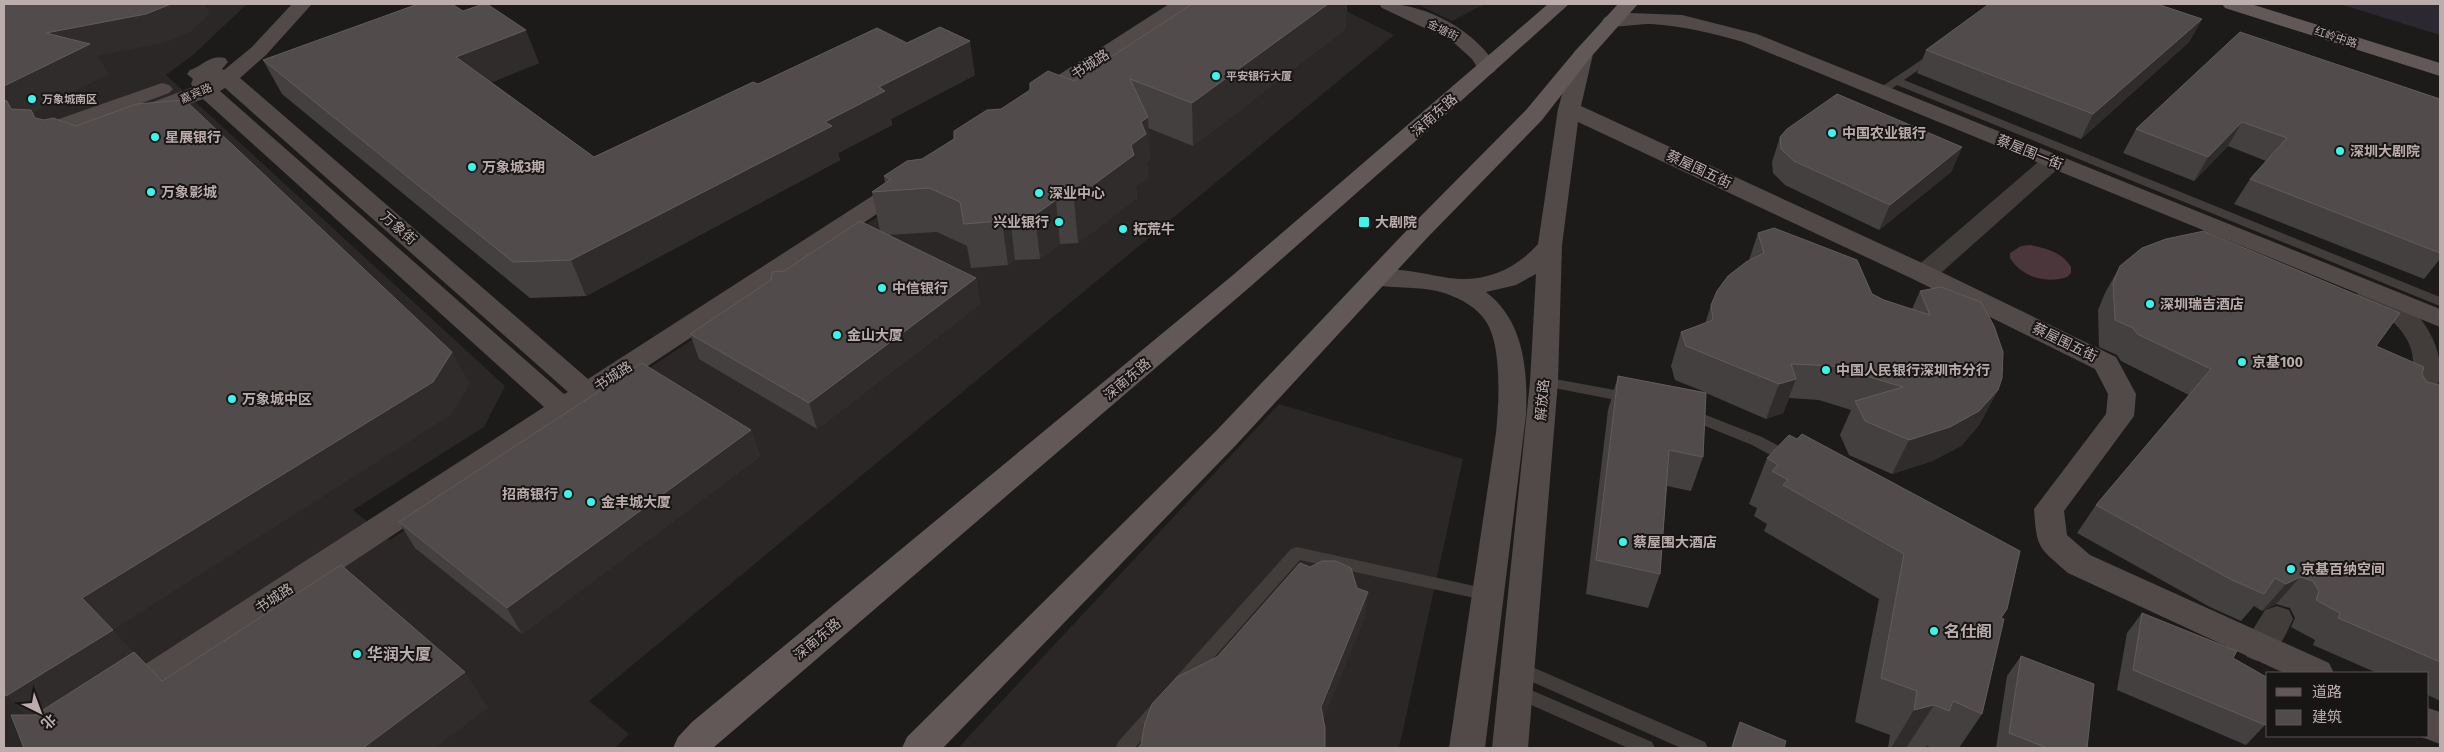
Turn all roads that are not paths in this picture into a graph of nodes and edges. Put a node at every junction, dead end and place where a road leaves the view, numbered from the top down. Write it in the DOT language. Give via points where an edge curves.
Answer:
graph roads {
  1 [pos="279,4"];
  2 [pos="302,4"];
  3 [pos="1182,4"];
  4 [pos="1389,4"];
  5 [pos="1559,4"];
  6 [pos="1628,4"];
  7 [pos="2232,4"];
  8 [pos="2285,4"];
  9 [pos="1612,21"];
  10 [pos="1939,50"];
  11 [pos="2440,53"];
  12 [pos="1583,54"];
  13 [pos="1487,68"];
  14 [pos="2440,70"];
  15 [pos="211,75"];
  16 [pos="1889,86"];
  17 [pos="1569,109"];
  18 [pos="1016,113"];
  19 [pos="234,115"];
  20 [pos="104,129"];
  21 [pos="42,133"];
  22 [pos="65,142"];
  23 [pos="2053,161"];
  24 [pos="924,173"];
  25 [pos="1550,245"];
  26 [pos="1924,274"];
  27 [pos="1378,278"];
  28 [pos="1448,286"];
  29 [pos="2368,290"];
  30 [pos="2440,302"];
  31 [pos="2440,319"];
  32 [pos="1544,382"];
  33 [pos="2440,385"];
  34 [pos="588,393"];
  35 [pos="1643,400"];
  36 [pos="1671,405"];
  37 [pos="563,409"];
  38 [pos="1799,464"];
  39 [pos="1488,595"];
  40 [pos="2277,619"];
  41 [pos="2259,647"];
  42 [pos="2315,672"];
  43 [pos="1518,680"];
  44 [pos="101,710"];
  45 [pos="691,748"];
  46 [pos="920,748"];
  47 [pos="1124,748"];
  48 [pos="1467,748"];
  49 [pos="1510,748"];
  50 [pos="1646,748"];
  51 [pos="1699,748"];
  1 -- 15 [label="street, 嘉宾路"];
  2 -- 15 [label="street, 嘉宾路" via="246,63"];
  3 -- 18 [label="street, 书城路"];
  4 -- 13 [label="street, 金塘街" via="1461,38 1479,52"];
  5 -- 13 [label="main road, 深南东路"];
  6 -- 9 [label="main road"];
  7 -- 14 [label="main road, 红岭中路"];
  8 -- 11 [label="main road, 红岭中路"];
  9 -- 12 [label="main road"];
  9 -- 16 [label="street, 蔡屋围一街" via="1642,16 1669,18 1750,38"];
  10 -- 16 [label="lane"];
  12 -- 17 [label="street, 解放路"];
  12 -- 27 [label="main road" via="1534,115"];
  13 -- 45 [label="main road, 深南东路" via="1158,353 704,733"];
  15 -- 19 [label="street, 万象街"];
  15 -- 20 [label="street, 嘉宾路"];
  15 -- 21 [label="street, 嘉宾路"];
  15 -- 34 [label="street, 万象街"];
  16 -- 23 [label="street, 蔡屋围一街"];
  16 -- 30 [label="lane"];
  17 -- 25 [label="street, 解放路"];
  17 -- 26 [label="street, 蔡屋围五街"];
  19 -- 20 [label="street" via="212,107 186,108 147,115"];
  19 -- 37 [label="street, 万象街"];
  20 -- 22 [label="street, 嘉宾路"];
  23 -- 26 [label="street"];
  23 -- 29 [label="street, 蔡屋围一街"];
  24 -- 34 [label="street, 书城路"];
  25 -- 28 [label="street" via="1538,261 1508,280 1487,285"];
  25 -- 32 [label="street, 解放路"];
  26 -- 41 [label="street, 蔡屋围五街" via="2106,363 2122,394 2120,416 2049,509 2052,540 2080,564"];
  27 -- 28 [label="street"];
  27 -- 46 [label="main road" via="1226,438"];
  28 -- 39 [label="street" via="1478,299 1500,320 1510,370 1513,396"];
  29 -- 31 [label="street, 蔡屋围一街"];
  29 -- 33 [label="street" via="2385,300 2410,324 2427,354 2425,384 2415,400"];
  32 -- 35 [label="lane"];
  32 -- 43 [label="street, 解放路"];
  34 -- 37 [label="street, 书城路"];
  36 -- 38 [label="lane" via="1756,441"];
  37 -- 44 [label="street, 书城路"];
  39 -- 47 [label="lane" via="1297,553"];
  39 -- 48 [label="street"];
  40 -- 41 [label="street"];
  41 -- 42 [label="street, 蔡屋围五街"];
  43 -- 49 [label="street, 解放路"];
  43 -- 50 [label="lane"];
  43 -- 51 [label="lane"];
}
